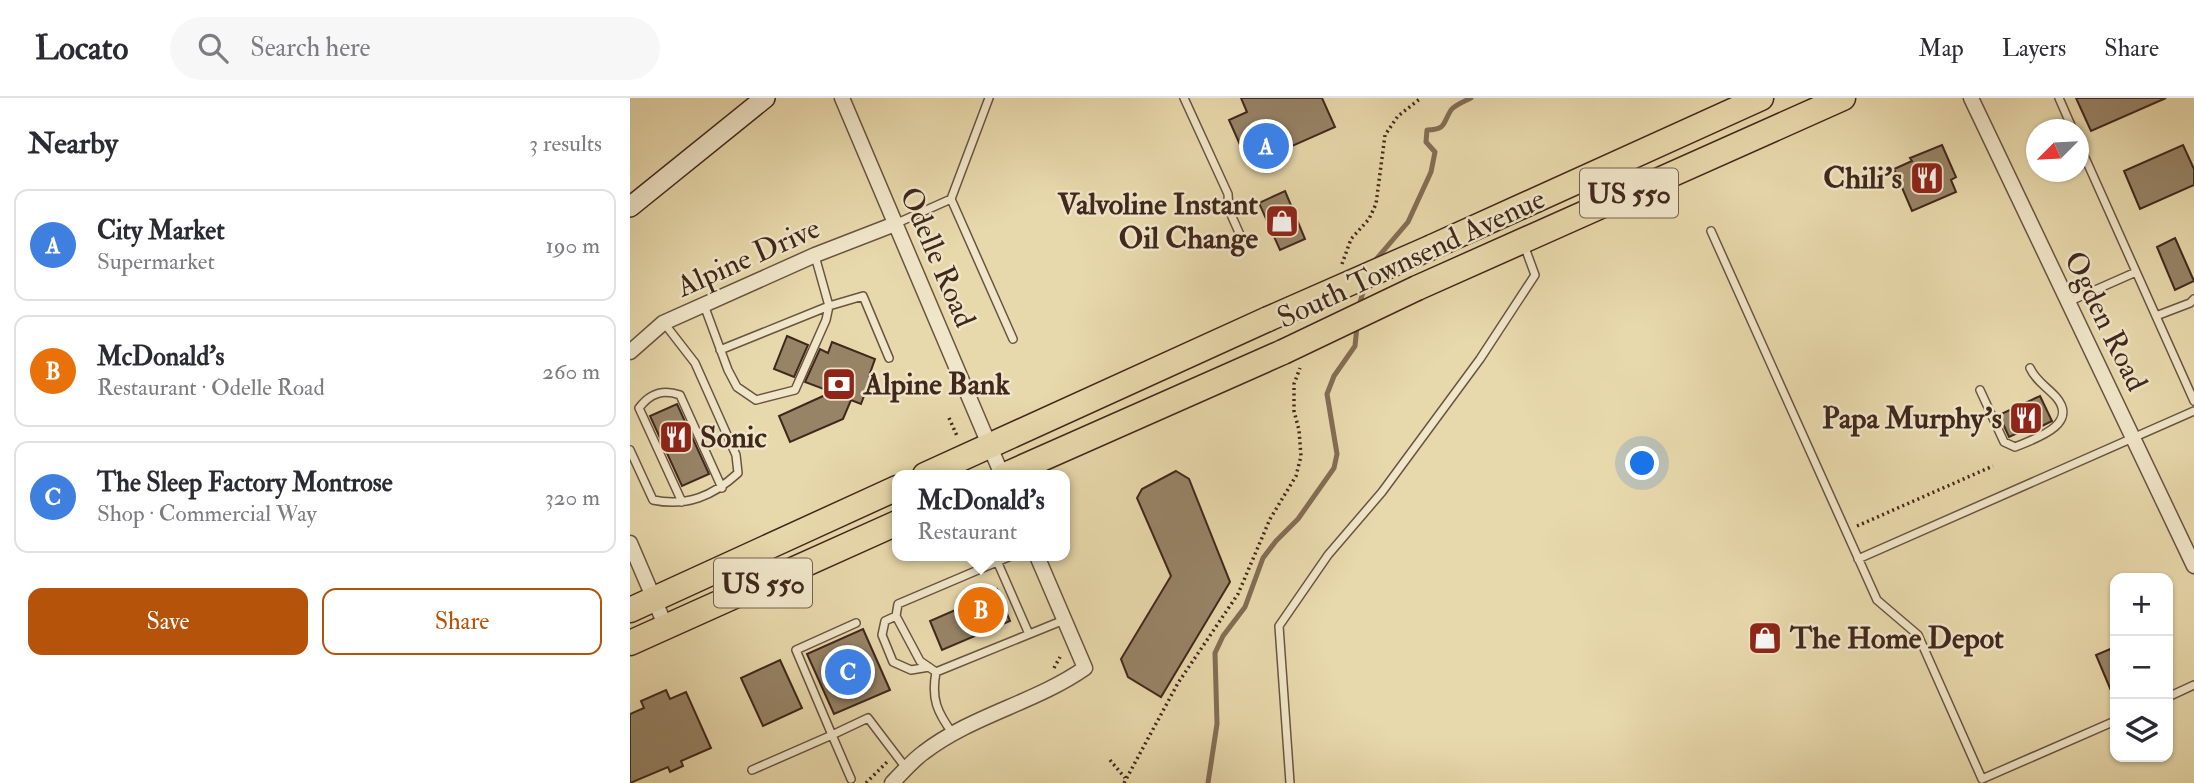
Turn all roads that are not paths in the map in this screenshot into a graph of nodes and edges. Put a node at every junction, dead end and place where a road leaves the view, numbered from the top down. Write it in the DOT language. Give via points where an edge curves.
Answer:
graph roads {
  1 [pos="765,98"];
  2 [pos="842,98"];
  3 [pos="989,98"];
  4 [pos="1184,98"];
  5 [pos="1761,98"];
  6 [pos="1843,98"];
  7 [pos="1971,98"];
  8 [pos="2059,98"];
  9 [pos="2068,119"];
  10 [pos="2089,167"];
  11 [pos="951,199"];
  12 [pos="630,207"];
  13 [pos="895,224"];
  14 [pos="1711,231"];
  15 [pos="1241,236"];
  16 [pos="1522,242"];
  17 [pos="815,255"];
  18 [pos="2136,272"];
  19 [pos="2194,299"];
  20 [pos="2068,302"];
  21 [pos="704,305"];
  22 [pos="829,306"];
  23 [pos="2156,316"];
  24 [pos="663,323"];
  25 [pos="1013,340"];
  26 [pos="720,350"];
  27 [pos="630,352"];
  28 [pos="889,358"];
  29 [pos="2030,368"];
  30 [pos="1980,390"];
  31 [pos="2194,401"];
  32 [pos="2194,411"];
  33 [pos="2133,438"];
  34 [pos="990,445"];
  35 [pos="630,450"];
  36 [pos="936,470"];
  37 [pos="1002,470"];
  38 [pos="1016,470"];
  39 [pos="722,488"];
  40 [pos="892,490"];
  41 [pos="682,502"];
  42 [pos="892,525"];
  43 [pos="630,543"];
  44 [pos="1858,559"];
  45 [pos="997,561"];
  46 [pos="1039,561"];
  47 [pos="2194,566"];
  48 [pos="654,598"];
  49 [pos="630,610"];
  50 [pos="896,615"];
  51 [pos="1064,620"];
  52 [pos="856,623"];
  53 [pos="666,627"];
  54 [pos="1029,634"];
  55 [pos="630,643"];
  56 [pos="933,670"];
  57 [pos="2194,685"];
  58 [pos="2173,695"];
  59 [pos="2110,723"];
  60 [pos="953,734"];
  61 [pos="832,735"];
  62 [pos="906,769"];
  63 [pos="752,770"];
  64 [pos="849,782"];
  65 [pos="892,783"];
  66 [pos="1290,783"];
  1 -- 12 [label="street"];
  2 -- 13 [label="street, Odelle Road"];
  3 -- 11 [label="lane"];
  4 -- 15 [label="lane"];
  5 -- 34 [label="highway, South Townsend Avenue / US 550, bridge"];
  6 -- 16 [label="highway, South Townsend Avenue / US 550"];
  7 -- 20 [label="street, Ogden Road"];
  8 -- 9 [label="lane"];
  10 -- 18 [label="lane"];
  11 -- 13 [label="lane"];
  11 -- 25 [label="lane"];
  13 -- 17 [label="street, Alpine Drive"];
  13 -- 34 [label="street, Odelle Road"];
  14 -- 44 [label="lane"];
  16 -- 38 [label="highway, South Townsend Avenue / US 550, bridge" via="1417,288 1292,359"];
  16 -- 66 [label="lane" via="1535,275 1472,370 1279,625"];
  17 -- 21 [label="street, Alpine Drive"];
  17 -- 22 [label="lane"];
  18 -- 20 [label="lane"];
  18 -- 23 [label="lane"];
  19 -- 23 [label="lane"];
  20 -- 33 [label="street, Ogden Road"];
  21 -- 24 [label="street, Alpine Drive"];
  21 -- 26 [label="lane"];
  22 -- 26 [label="lane"];
  22 -- 26 [label="lane" via="794,390 756,400 737,387"];
  22 -- 28 [label="lane" via="863,296"];
  23 -- 31 [label="lane"];
  24 -- 27 [label="street, Alpine Drive"];
  24 -- 39 [label="lane" via="695,363 736,455 738,473"];
  29 -- 30 [label="lane" via="2035,379 2058,399 2062,420 2054,429 2015,447 2004,442"];
  32 -- 33 [label="lane"];
  33 -- 44 [label="lane"];
  33 -- 47 [label="street, Ogden Road"];
  34 -- 36 [label="highway, South Townsend Avenue / US 550"];
  34 -- 37 [label="street, Odelle Road"];
  35 -- 41 [label="lane" via="653,500"];
  39 -- 41 [label="lane"];
  39 -- 41 [label="lane" via="680,395 667,390 654,394 639,408"];
  40 -- 48 [label="highway, US 550"];
  42 -- 53 [label="highway, US 550"];
  43 -- 48 [label="street"];
  44 -- 59 [label="lane" via="1877,600 1918,635 1982,779"];
  45 -- 50 [label="lane" via="898,604"];
  45 -- 54 [label="lane"];
  46 -- 51 [label="street"];
  48 -- 49 [label="highway, US 550"];
  48 -- 53 [label="street"];
  50 -- 56 [label="lane" via="920,661"];
  50 -- 56 [label="lane" via="885,621 882,635 893,662 911,670"];
  51 -- 54 [label="lane"];
  51 -- 60 [label="street" via="1084,668 1062,684"];
  52 -- 61 [label="lane" via="796,650"];
  53 -- 55 [label="highway, US 550"];
  54 -- 56 [label="lane"];
  56 -- 60 [label="lane" via="932,692"];
  57 -- 58 [label="lane"];
  60 -- 62 [label="street"];
  61 -- 62 [label="lane" via="868,718"];
  61 -- 63 [label="lane"];
  61 -- 64 [label="lane"];
  62 -- 65 [label="street"];
}
